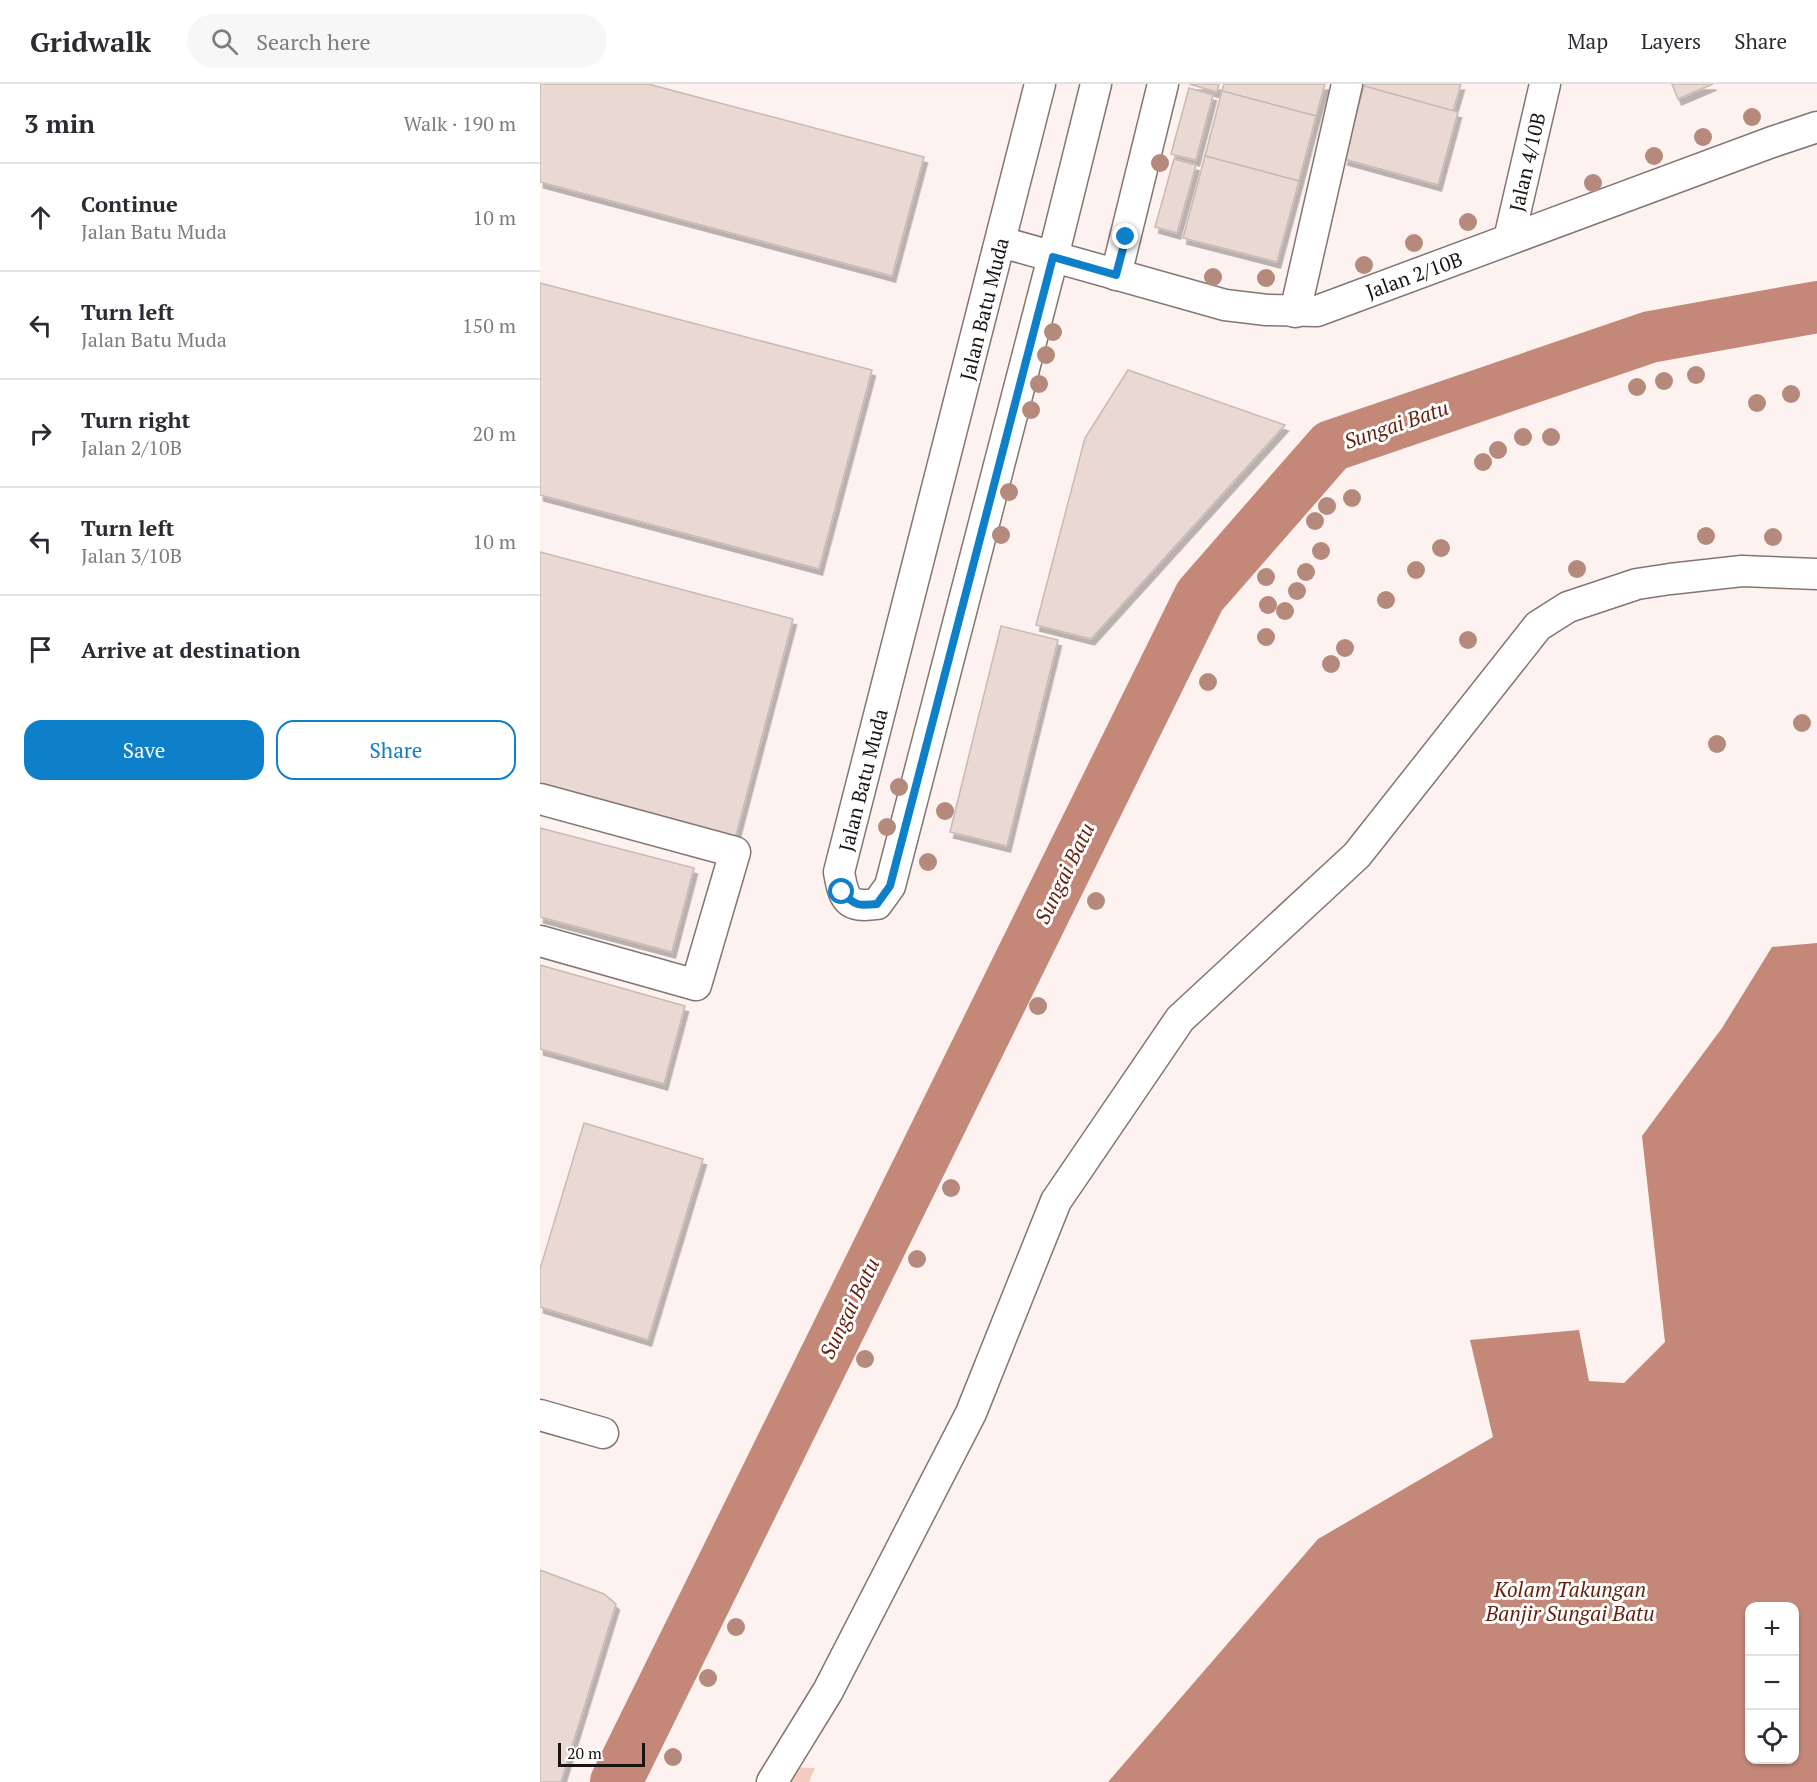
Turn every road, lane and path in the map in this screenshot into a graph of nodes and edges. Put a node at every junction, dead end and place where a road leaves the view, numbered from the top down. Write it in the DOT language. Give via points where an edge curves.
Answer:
graph roads {
  1 [pos="1040,84"];
  2 [pos="1096,84"];
  3 [pos="1163,84"];
  4 [pos="1347,84"];
  5 [pos="1545,84"];
  6 [pos="1817,127"];
  7 [pos="1509,239"];
  8 [pos="1000,242"];
  9 [pos="1053,257"];
  10 [pos="1116,275"];
  11 [pos="1295,312"];
  12 [pos="1817,574"];
  13 [pos="540,799"];
  14 [pos="540,941"];
  15 [pos="540,1415"];
  16 [pos="603,1433"];
  17 [pos="772,1782"];
  1 -- 8 [label="street, Jalan Batu Muda"];
  2 -- 9 [label="street, Jalan Batu Muda"];
  3 -- 10 [label="street"];
  4 -- 11 [label="street"];
  5 -- 7 [label="street, Jalan 4/10B"];
  6 -- 7 [label="street, Jalan 2/10B"];
  7 -- 11 [label="street, Jalan 2/10B" via="1317,311"];
  8 -- 9 [label="street, Jalan 2/10B"];
  8 -- 9 [label="street, Jalan Batu Muda" via="840,872 842,892 861,906 877,904 890,886"];
  9 -- 10 [label="street, Jalan 2/10B"];
  10 -- 11 [label="street, Jalan 2/10B" via="1225,305"];
  12 -- 17 [label="street" via="1742,571 1637,584 1568,608 1538,626 1357,855 1180,1019 1056,1201 970,1413 828,1691"];
  13 -- 14 [label="street" via="735,852 696,985"];
  15 -- 16 [label="street"];
}
